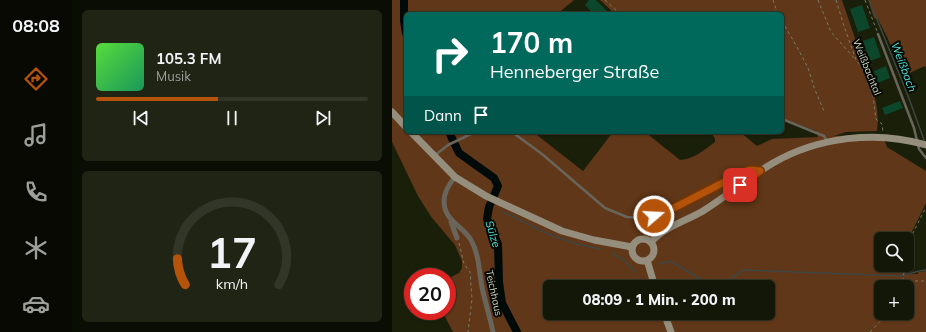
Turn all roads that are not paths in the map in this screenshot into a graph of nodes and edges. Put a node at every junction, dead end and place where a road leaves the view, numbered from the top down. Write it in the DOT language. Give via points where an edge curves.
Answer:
graph roads {
  1 [pos="878,34"];
  2 [pos="392,112"];
  3 [pos="784,120"];
  4 [pos="404,125"];
  5 [pos="413,134"];
  6 [pos="471,134"];
  7 [pos="515,134"];
  8 [pos="828,142"];
  9 [pos="918,143"];
  10 [pos="926,145"];
  11 [pos="434,156"];
  12 [pos="926,158"];
  13 [pos="760,171"];
  14 [pos="455,176"];
  15 [pos="451,220"];
  16 [pos="457,238"];
  17 [pos="651,242"];
  18 [pos="632,247"];
  19 [pos="647,260"];
  20 [pos="653,280"];
  21 [pos="667,320"];
  22 [pos="493,332"];
  23 [pos="671,332"];
  1 -- 9 [label="lane"];
  2 -- 4 [label="main road"];
  3 -- 8 [label="lane" via="824,136"];
  5 -- 11 [label="main road"];
  6 -- 11 [label="lane" via="448,145"];
  7 -- 13 [label="lane" via="605,208 627,217 643,218 664,213 744,172"];
  8 -- 9 [label="main road" via="884,137"];
  8 -- 13 [label="main road" via="787,156"];
  9 -- 10 [label="main road"];
  9 -- 12 [label="lane"];
  11 -- 14 [label="main road"];
  13 -- 17 [label="main road" via="703,211 667,229"];
  14 -- 15 [label="street, Teichhaus" via="449,184 444,201"];
  14 -- 18 [label="main road" via="486,196 562,230 594,240"];
  15 -- 16 [label="street"];
  15 -- 22 [label="street, Teichhaus" via="464,231 478,257 481,285"];
  17 -- 18 [label="main road" via="639,239"];
  17 -- 19 [label="main road" via="654,253"];
  18 -- 19 [label="main road" via="632,253 637,259"];
  19 -- 20 [label="main road"];
  21 -- 23 [label="main road"];
}
